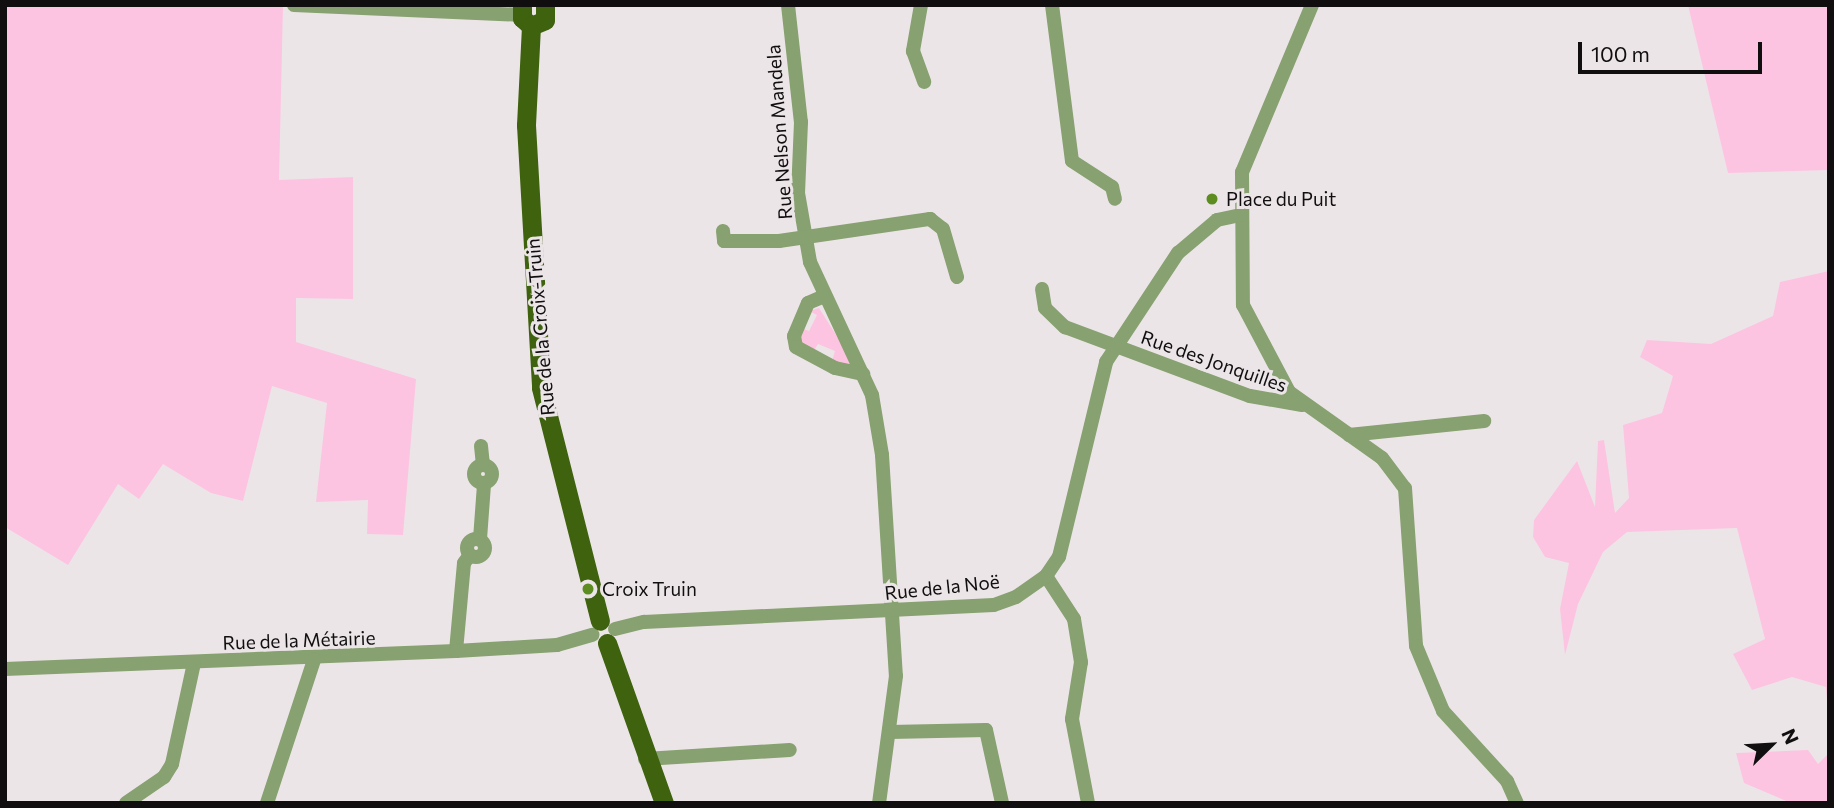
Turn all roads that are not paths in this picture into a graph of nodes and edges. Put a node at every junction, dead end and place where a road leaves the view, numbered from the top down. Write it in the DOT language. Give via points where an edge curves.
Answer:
graph roads {
  1 [pos="294,5"];
  2 [pos="788,5"];
  3 [pos="922,5"];
  4 [pos="1052,5"];
  5 [pos="1312,5"];
  6 [pos="548,6"];
  7 [pos="525,15"];
  8 [pos="924,82"];
  9 [pos="1115,199"];
  10 [pos="1240,215"];
  11 [pos="723,232"];
  12 [pos="806,239"];
  13 [pos="957,277"];
  14 [pos="1042,289"];
  15 [pos="822,297"];
  16 [pos="1115,347"];
  17 [pos="863,374"];
  18 [pos="1302,405"];
  19 [pos="1484,421"];
  20 [pos="1349,435"];
  21 [pos="481,446"];
  22 [pos="1046,576"];
  23 [pos="892,612"];
  24 [pos="604,632"];
  25 [pos="456,652"];
  26 [pos="314,660"];
  27 [pos="194,663"];
  28 [pos="5,669"];
  29 [pos="890,732"];
  30 [pos="790,750"];
  31 [pos="645,759"];
  32 [pos="126,803"];
  33 [pos="267,803"];
  34 [pos="664,803"];
  35 [pos="879,803"];
  36 [pos="1002,803"];
  37 [pos="1088,803"];
  38 [pos="1517,803"];
  1 -- 7 [label="street"];
  2 -- 12 [label="street, Rue Nelson Mandela"];
  3 -- 8 [label="street" via="913,51"];
  4 -- 9 [label="street" via="1072,161 1112,187"];
  5 -- 10 [label="street" via="1245,162"];
  6 -- 7 [label="main road" via="545,20"];
  7 -- 24 [label="main road, Rue de la Croix-Truin" via="526,125 541,388"];
  10 -- 16 [label="street" via="1217,220 1178,253"];
  10 -- 18 [label="street" via="1241,292 1248,320"];
  11 -- 12 [label="street" via="724,241"];
  12 -- 13 [label="street" via="930,219 943,229"];
  12 -- 15 [label="street, Rue Nelson Mandela"];
  14 -- 16 [label="street, Rue des Jonquilles" via="1045,308 1065,327"];
  15 -- 17 [label="street, Rue Nelson Mandela"];
  15 -- 17 [label="street" via="808,303 794,336 796,347 844,372"];
  16 -- 18 [label="street, Rue des Jonquilles" via="1262,399"];
  16 -- 22 [label="street" via="1090,407 1074,512"];
  17 -- 23 [label="street, Rue Nelson Mandela" via="883,455"];
  18 -- 20 [label="street"];
  19 -- 20 [label="street"];
  20 -- 38 [label="street" via="1382,458 1405,488 1416,646 1443,711 1507,780"];
  21 -- 25 [label="street" via="483,465 473,475 484,484 480,540 468,544"];
  22 -- 23 [label="street, Rue de la Noë" via="994,605"];
  22 -- 37 [label="street" via="1074,619 1081,662 1072,719"];
  23 -- 24 [label="street, Rue de la Noë" via="644,622"];
  23 -- 29 [label="street, Rue Nelson Mandela"];
  24 -- 25 [label="street, Rue de la Métairie" via="557,645"];
  24 -- 31 [label="main road, Rue de la Croix-Truin"];
  25 -- 26 [label="street, Rue de la Métairie"];
  26 -- 27 [label="street, Rue de la Métairie"];
  26 -- 33 [label="street"];
  27 -- 28 [label="street, Rue de la Métairie"];
  27 -- 32 [label="street" via="172,764 164,777"];
  29 -- 35 [label="street, Rue Nelson Mandela"];
  29 -- 36 [label="street" via="986,730"];
  30 -- 31 [label="street"];
  31 -- 34 [label="main road, Rue de la Croix-Truin"];
}
